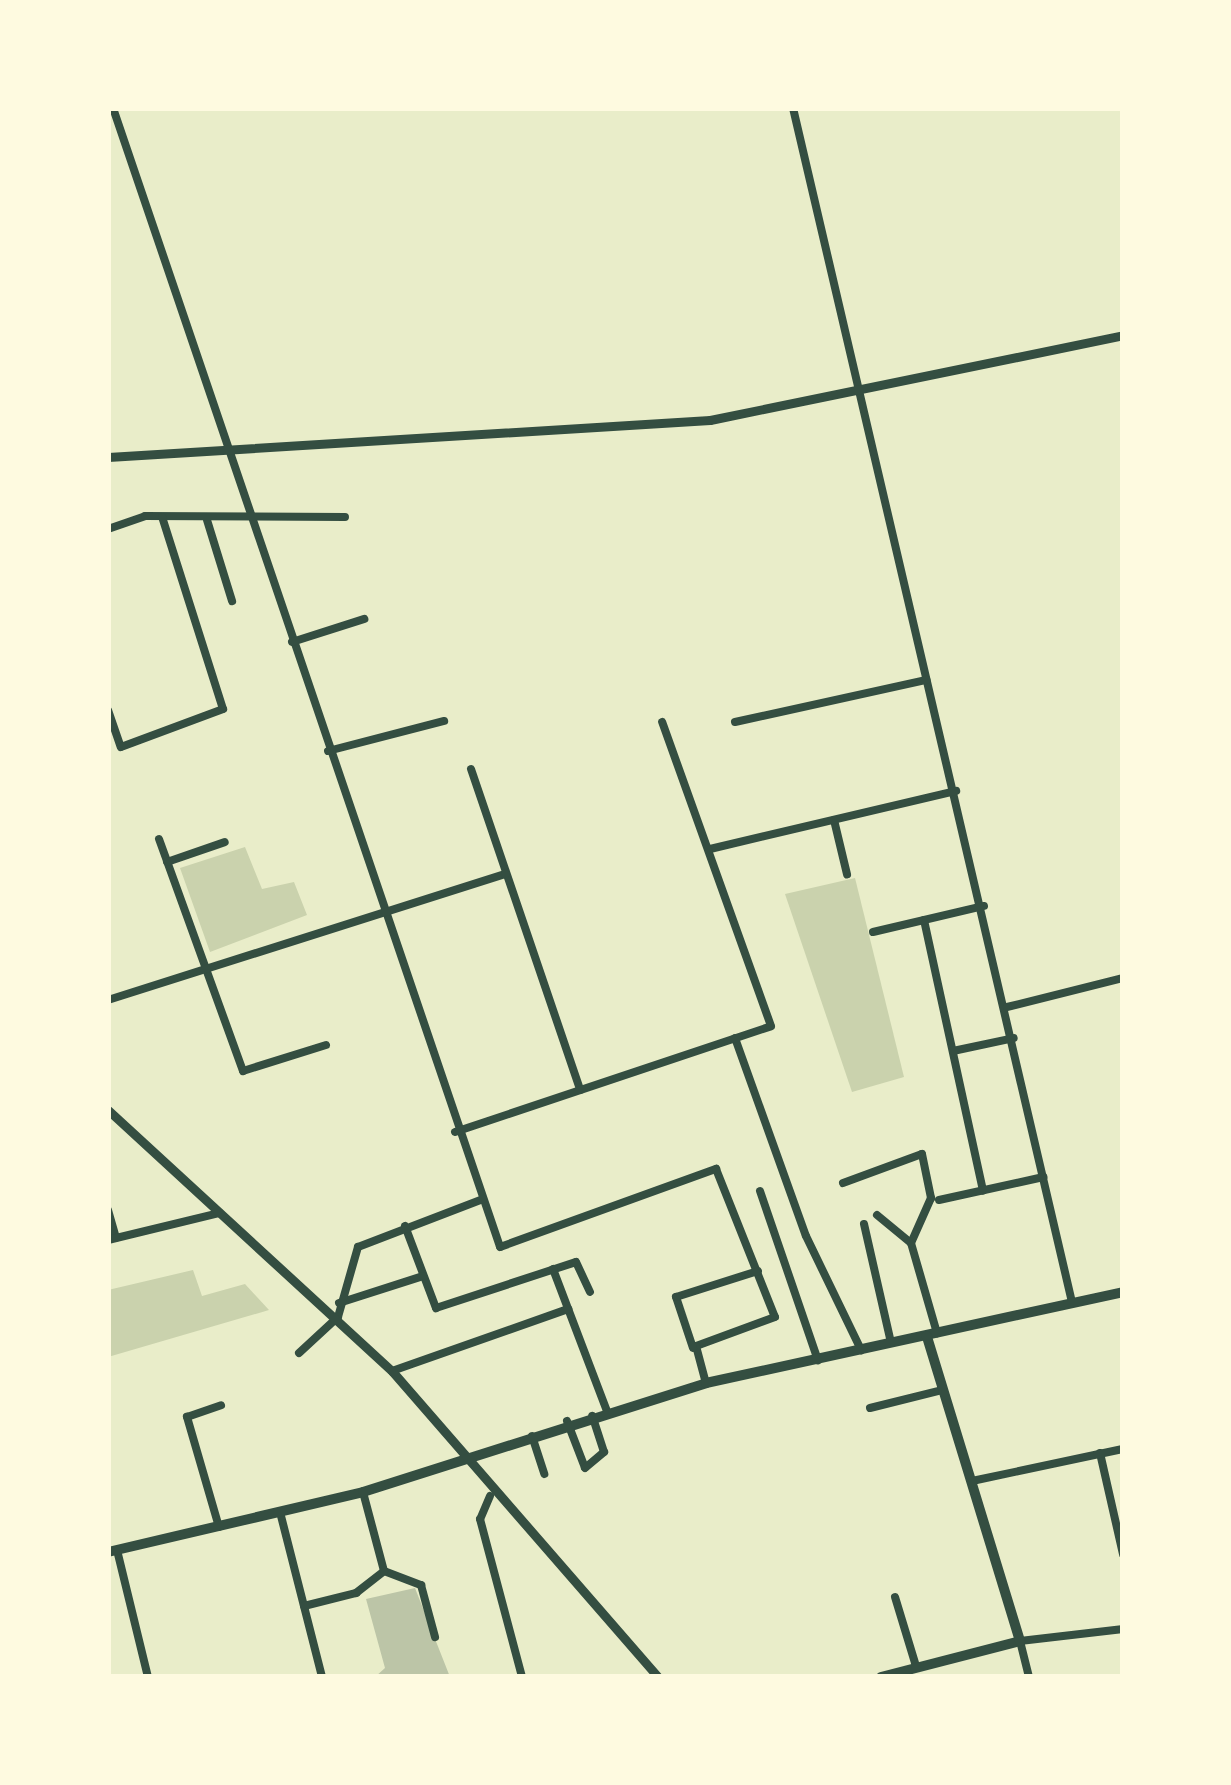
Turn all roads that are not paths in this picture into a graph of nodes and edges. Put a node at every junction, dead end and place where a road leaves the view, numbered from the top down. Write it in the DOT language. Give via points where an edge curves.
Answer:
graph roads {
  1 [pos="113,108"];
  2 [pos="793,108"];
  3 [pos="1123,334"];
  4 [pos="856,391"];
  5 [pos="227,442"];
  6 [pos="108,457"];
  7 [pos="162,517"];
  8 [pos="345,517"];
  9 [pos="207,520"];
  10 [pos="254,524"];
  11 [pos="108,529"];
  12 [pos="232,601"];
  13 [pos="364,619"];
  14 [pos="292,641"];
  15 [pos="926,680"];
  16 [pos="108,710"];
  17 [pos="444,721"];
  18 [pos="662,722"];
  19 [pos="735,722"];
  20 [pos="328,751"];
  21 [pos="471,770"];
  22 [pos="956,791"];
  23 [pos="834,820"];
  24 [pos="159,839"];
  25 [pos="225,842"];
  26 [pos="710,849"];
  27 [pos="167,862"];
  28 [pos="506,874"];
  29 [pos="847,874"];
  30 [pos="985,906"];
  31 [pos="380,912"];
  32 [pos="924,920"];
  33 [pos="873,932"];
  34 [pos="205,969"];
  35 [pos="1123,978"];
  36 [pos="108,1000"];
  37 [pos="1007,1007"];
  38 [pos="735,1038"];
  39 [pos="1014,1038"];
  40 [pos="326,1045"];
  41 [pos="952,1052"];
  42 [pos="580,1090"];
  43 [pos="108,1110"];
  44 [pos="455,1132"];
  45 [pos="1044,1177"];
  46 [pos="843,1183"];
  47 [pos="760,1191"];
  48 [pos="982,1191"];
  49 [pos="483,1198"];
  50 [pos="939,1200"];
  51 [pos="108,1210"];
  52 [pos="222,1213"];
  53 [pos="877,1215"];
  54 [pos="864,1224"];
  55 [pos="405,1226"];
  56 [pos="112,1239"];
  57 [pos="910,1243"];
  58 [pos="553,1269"];
  59 [pos="758,1271"];
  60 [pos="423,1276"];
  61 [pos="590,1292"];
  62 [pos="1123,1292"];
  63 [pos="1072,1302"];
  64 [pos="339,1303"];
  65 [pos="568,1309"];
  66 [pos="338,1317"];
  67 [pos="932,1334"];
  68 [pos="891,1342"];
  69 [pos="861,1349"];
  70 [pos="694,1350"];
  71 [pos="299,1353"];
  72 [pos="818,1361"];
  73 [pos="392,1371"];
  74 [pos="706,1383"];
  75 [pos="941,1390"];
  76 [pos="220,1405"];
  77 [pos="870,1408"];
  78 [pos="607,1411"];
  79 [pos="592,1415"];
  80 [pos="567,1421"];
  81 [pos="531,1434"];
  82 [pos="1123,1449"];
  83 [pos="1100,1454"];
  84 [pos="461,1455"];
  85 [pos="544,1474"];
  86 [pos="968,1481"];
  87 [pos="363,1492"];
  88 [pos="490,1496"];
  89 [pos="280,1512"];
  90 [pos="219,1527"];
  91 [pos="112,1551"];
  92 [pos="1123,1554"];
  93 [pos="384,1571"];
  94 [pos="895,1597"];
  95 [pos="304,1606"];
  96 [pos="1123,1629"];
  97 [pos="434,1637"];
  98 [pos="1020,1641"];
  99 [pos="915,1663"];
  100 [pos="148,1677"];
  101 [pos="322,1677"];
  102 [pos="523,1677"];
  103 [pos="658,1677"];
  104 [pos="881,1677"];
  105 [pos="1029,1677"];
  1 -- 5 [label="street"];
  2 -- 4 [label="street"];
  3 -- 4 [label="street"];
  4 -- 5 [label="street" via="600,431"];
  4 -- 15 [label="street"];
  5 -- 6 [label="street"];
  5 -- 10 [label="street"];
  7 -- 9 [label="street"];
  7 -- 11 [label="street"];
  7 -- 16 [label="street" via="223,709 121,747"];
  8 -- 10 [label="street"];
  9 -- 10 [label="street"];
  9 -- 12 [label="street"];
  10 -- 14 [label="street"];
  13 -- 14 [label="street"];
  14 -- 20 [label="street"];
  15 -- 19 [label="street"];
  15 -- 22 [label="street"];
  17 -- 20 [label="street"];
  18 -- 26 [label="street"];
  20 -- 31 [label="street"];
  21 -- 28 [label="street"];
  22 -- 23 [label="street"];
  22 -- 30 [label="street"];
  23 -- 26 [label="street"];
  23 -- 29 [label="street"];
  24 -- 27 [label="street"];
  25 -- 27 [label="street"];
  26 -- 38 [label="street" via="771,1026"];
  27 -- 34 [label="street"];
  28 -- 31 [label="street"];
  28 -- 42 [label="street"];
  30 -- 32 [label="street"];
  30 -- 37 [label="street"];
  31 -- 34 [label="street"];
  31 -- 44 [label="street"];
  32 -- 33 [label="street"];
  32 -- 41 [label="street"];
  34 -- 36 [label="street"];
  34 -- 40 [label="street" via="243,1071"];
  35 -- 37 [label="street"];
  37 -- 39 [label="street"];
  38 -- 42 [label="street"];
  38 -- 69 [label="street" via="806,1236"];
  39 -- 41 [label="street"];
  39 -- 45 [label="street"];
  41 -- 48 [label="street"];
  42 -- 44 [label="street"];
  43 -- 52 [label="street"];
  44 -- 49 [label="street"];
  45 -- 48 [label="street"];
  45 -- 63 [label="street"];
  46 -- 57 [label="street" via="922,1154 931,1198"];
  47 -- 72 [label="street"];
  48 -- 50 [label="street"];
  49 -- 55 [label="street"];
  49 -- 59 [label="street" via="500,1247 711,1167 724,1174"];
  51 -- 56 [label="street"];
  52 -- 56 [label="street"];
  52 -- 66 [label="street"];
  53 -- 57 [label="street"];
  54 -- 68 [label="street"];
  55 -- 60 [label="street"];
  55 -- 64 [label="street" via="358,1247"];
  57 -- 67 [label="street"];
  58 -- 60 [label="street" via="436,1308"];
  58 -- 61 [label="street" via="576,1262"];
  58 -- 65 [label="street"];
  59 -- 70 [label="street" via="775,1317"];
  59 -- 70 [label="street" via="676,1297"];
  60 -- 64 [label="street"];
  62 -- 63 [label="main road"];
  63 -- 67 [label="main road"];
  64 -- 66 [label="street"];
  65 -- 73 [label="street"];
  65 -- 78 [label="street"];
  66 -- 71 [label="street"];
  66 -- 73 [label="street"];
  67 -- 68 [label="main road"];
  67 -- 75 [label="main road"];
  68 -- 69 [label="main road"];
  69 -- 72 [label="main road"];
  70 -- 74 [label="street"];
  72 -- 74 [label="main road"];
  73 -- 84 [label="street"];
  74 -- 78 [label="main road"];
  75 -- 77 [label="street"];
  75 -- 86 [label="main road"];
  76 -- 90 [label="street" via="187,1417"];
  78 -- 79 [label="main road"];
  79 -- 80 [label="main road"];
  79 -- 80 [label="street" via="604,1453 585,1468"];
  80 -- 81 [label="main road"];
  81 -- 84 [label="main road"];
  81 -- 85 [label="street"];
  82 -- 83 [label="street"];
  83 -- 86 [label="street"];
  83 -- 92 [label="street"];
  84 -- 87 [label="main road"];
  84 -- 88 [label="street"];
  86 -- 98 [label="main road"];
  87 -- 89 [label="main road"];
  87 -- 93 [label="street"];
  88 -- 102 [label="street" via="480,1519"];
  88 -- 103 [label="street"];
  89 -- 90 [label="main road"];
  89 -- 95 [label="street"];
  90 -- 91 [label="main road"];
  91 -- 100 [label="street"];
  93 -- 95 [label="street" via="356,1593"];
  93 -- 97 [label="street" via="421,1585"];
  94 -- 99 [label="street"];
  95 -- 101 [label="street"];
  96 -- 98 [label="street"];
  98 -- 99 [label="main road"];
  98 -- 105 [label="street"];
  99 -- 104 [label="main road"];
}
